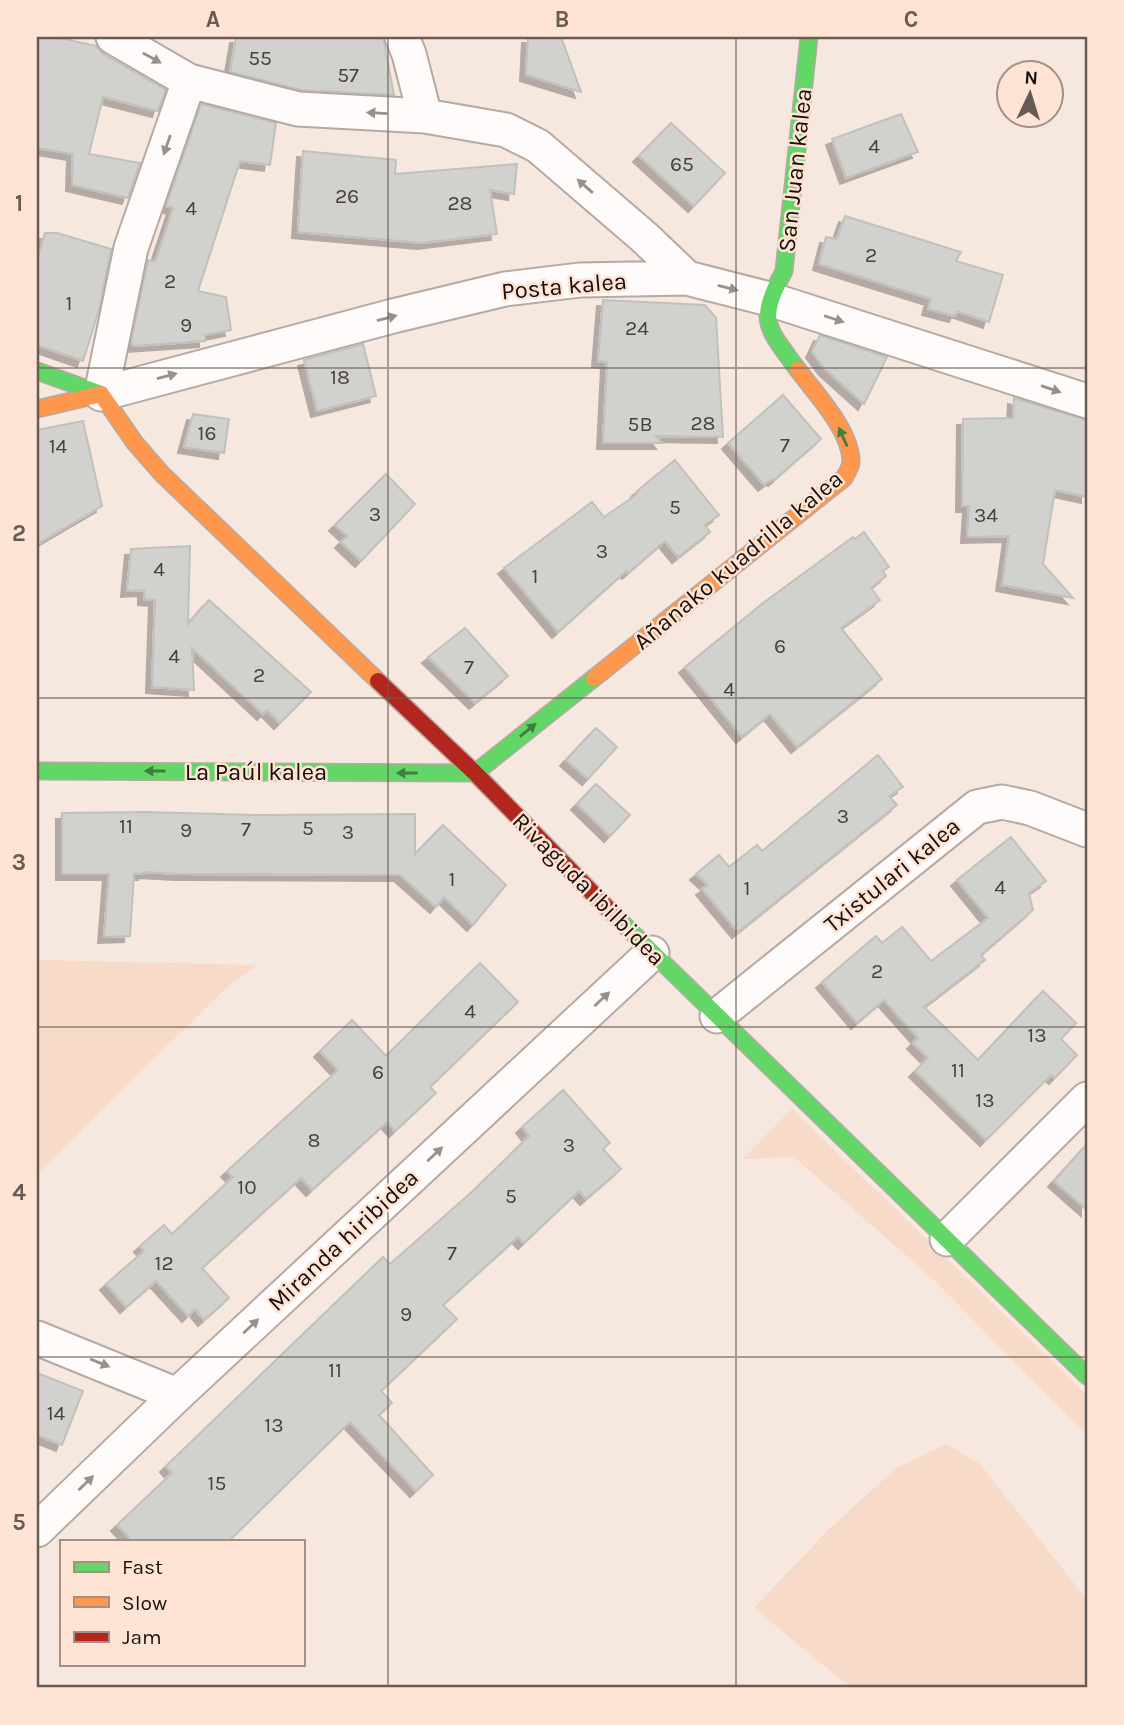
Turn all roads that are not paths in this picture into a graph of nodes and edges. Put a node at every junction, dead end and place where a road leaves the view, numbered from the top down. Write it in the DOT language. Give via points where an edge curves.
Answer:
graph roads {
  1 [pos="113,37"];
  2 [pos="402,37"];
  3 [pos="808,37"];
  4 [pos="190,81"];
  5 [pos="425,116"];
  6 [pos="637,230"];
  7 [pos="687,278"];
  8 [pos="624,279"];
  9 [pos="769,299"];
  10 [pos="37,371"];
  11 [pos="101,394"];
  12 [pos="1087,401"];
  13 [pos="37,409"];
  14 [pos="37,771"];
  15 [pos="475,773"];
  16 [pos="1087,830"];
  17 [pos="652,953"];
  18 [pos="717,1016"];
  19 [pos="1087,1099"];
  20 [pos="947,1239"];
  21 [pos="37,1338"];
  22 [pos="1087,1376"];
  23 [pos="177,1395"];
  24 [pos="37,1530"];
  1 -- 4 [label="street, one-way"];
  2 -- 5 [label="street"];
  3 -- 9 [label="street, San Juan kalea" via="784,271"];
  5 -- 4 [label="street, one-way" via="298,109"];
  4 -- 11 [label="street, one-way" via="131,248"];
  6 -- 5 [label="street, one-way" via="538,146 506,130"];
  6 -- 7 [label="street"];
  6 -- 8 [label="street" via="636,250"];
  7 -- 8 [label="street, Posta kalea"];
  7 -- 9 [label="street, Posta kalea, one-way"];
  11 -- 8 [label="street, Posta kalea, one-way" via="505,289"];
  9 -- 12 [label="street, Posta kalea, one-way"];
  15 -- 9 [label="street, Añanako kuadrilla kalea, one-way" via="844,478 851,465 848,446 836,421 776,340 766,316"];
  10 -- 11 [label="street"];
  11 -- 13 [label="street, Posta kalea"];
  11 -- 15 [label="street, Rivaguda ibilbidea" via="162,474"];
  15 -- 14 [label="street, La Paúl kalea, one-way"];
  15 -- 17 [label="street, Rivaguda ibilbidea"];
  16 -- 18 [label="street, Txistulari kalea" via="1002,802 977,807"];
  17 -- 18 [label="street, Rivaguda ibilbidea"];
  23 -- 17 [label="street, Miranda hiribidea, one-way"];
  18 -- 20 [label="street, Rivaguda ibilbidea"];
  19 -- 20 [label="street"];
  20 -- 22 [label="street, Rivaguda ibilbidea"];
  21 -- 23 [label="street, one-way"];
  24 -- 23 [label="street, Miranda hiribidea, one-way"];
}
